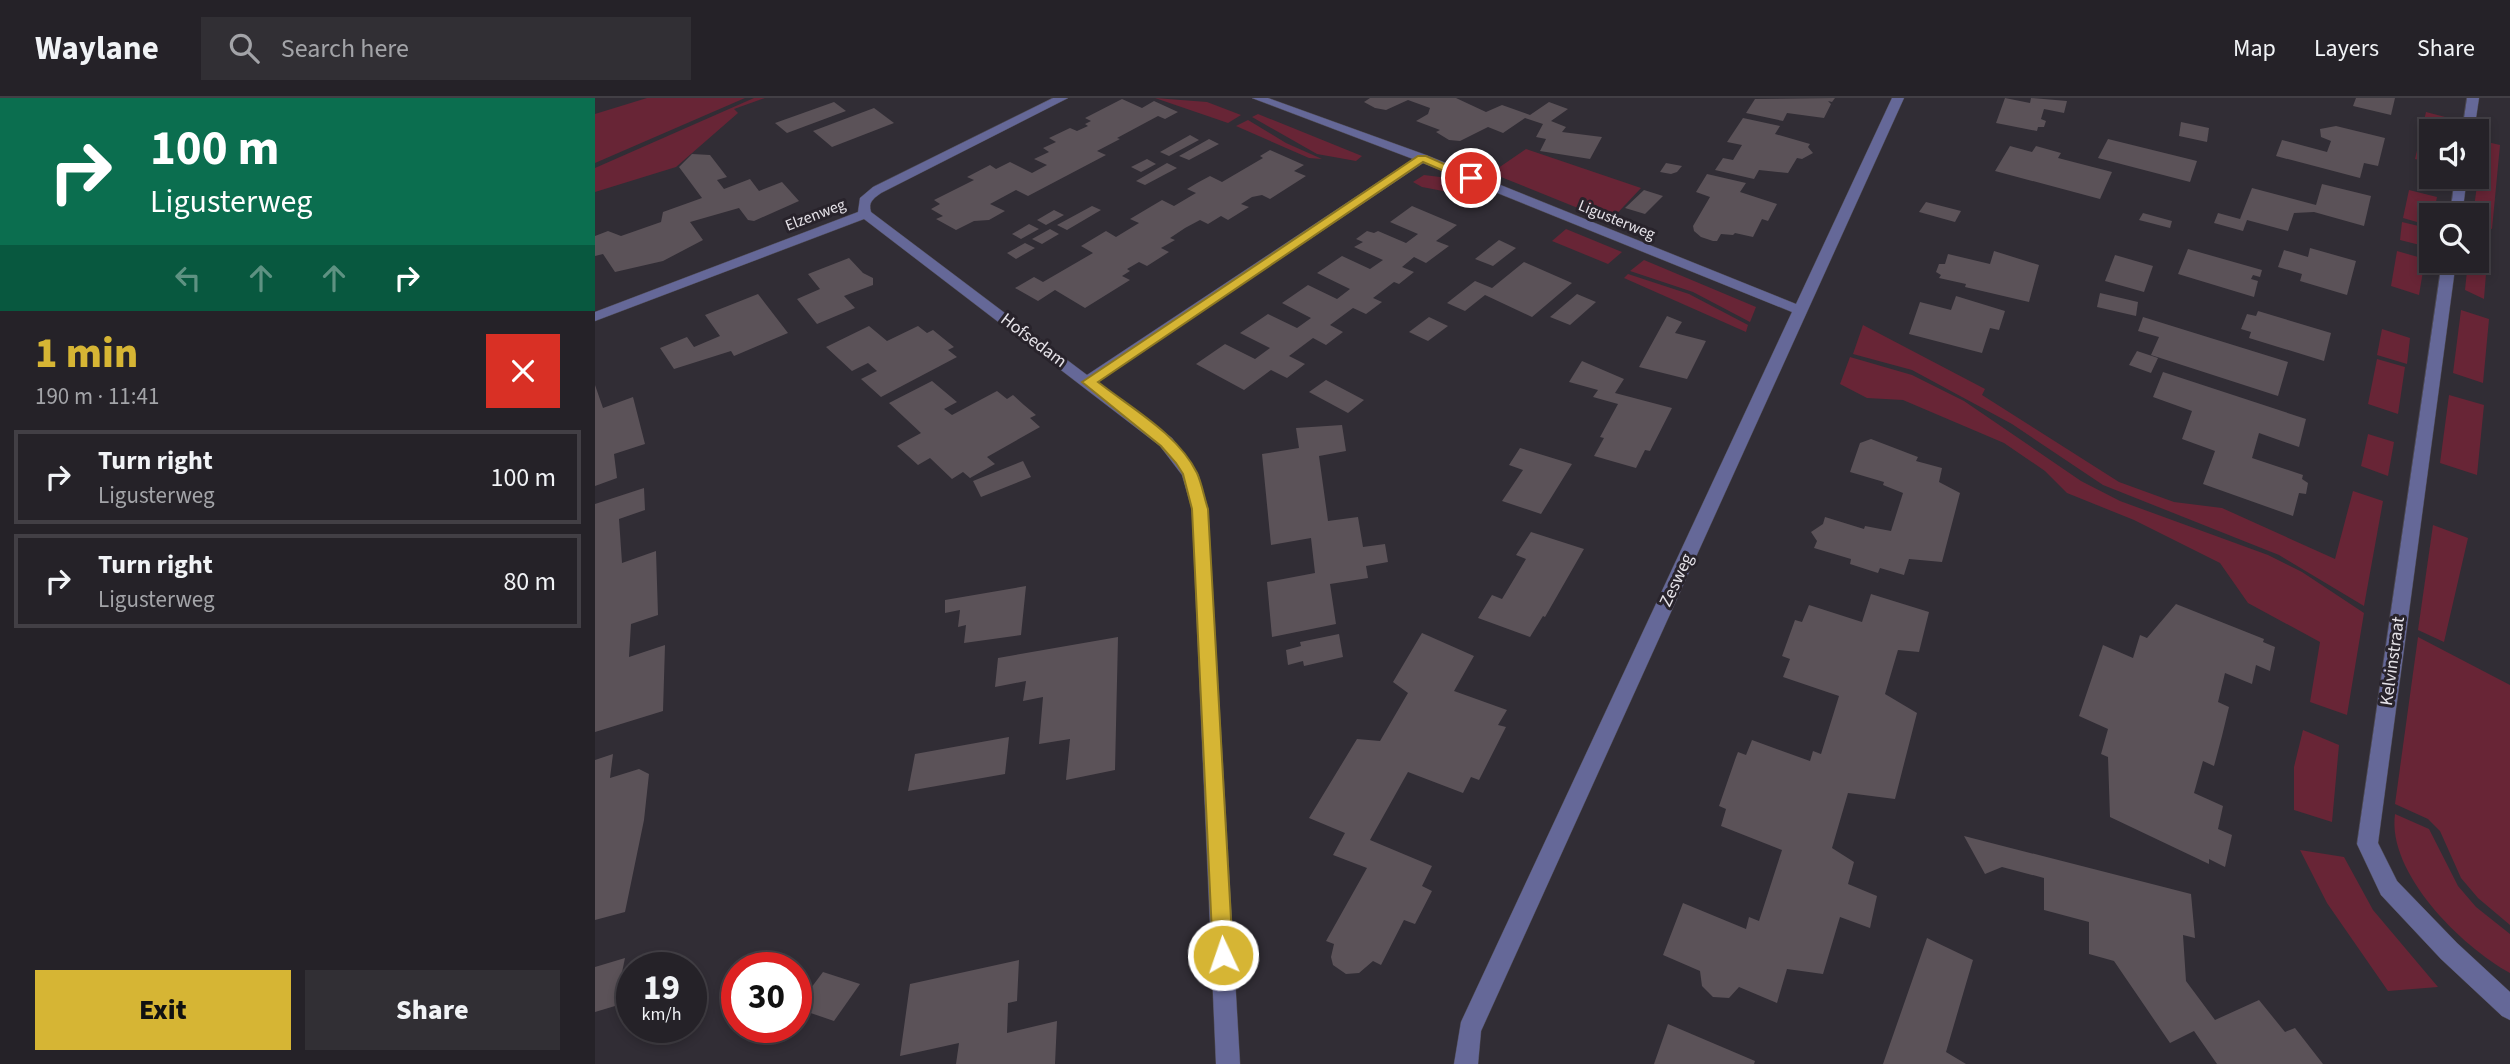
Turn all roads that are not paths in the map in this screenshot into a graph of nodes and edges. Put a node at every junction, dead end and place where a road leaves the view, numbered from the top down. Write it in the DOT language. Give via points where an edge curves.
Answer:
graph roads {
  1 [pos="1062,98"];
  2 [pos="1258,98"];
  3 [pos="1898,98"];
  4 [pos="2473,98"];
  5 [pos="2470,119"];
  6 [pos="1422,158"];
  7 [pos="865,214"];
  8 [pos="2447,273"];
  9 [pos="1799,310"];
  10 [pos="595,317"];
  11 [pos="1089,382"];
  12 [pos="2510,1008"];
  13 [pos="1228,1064"];
  14 [pos="1466,1064"];
  1 -- 7 [label="street, Elzenweg" via="877,190 866,198"];
  2 -- 6 [label="street, Ligusterweg"];
  3 -- 9 [label="street, Zesweg"];
  4 -- 5 [label="street"];
  6 -- 9 [label="street, Ligusterweg"];
  6 -- 11 [label="street"];
  7 -- 10 [label="street, Elzenweg"];
  7 -- 11 [label="street, Hofsedam"];
  8 -- 12 [label="street, Kelvinstraat" via="2367,844 2389,888"];
  9 -- 14 [label="street, Zesweg" via="1468,1030"];
  11 -- 13 [label="street, Hofsedam" via="1181,459 1200,509"];
}
